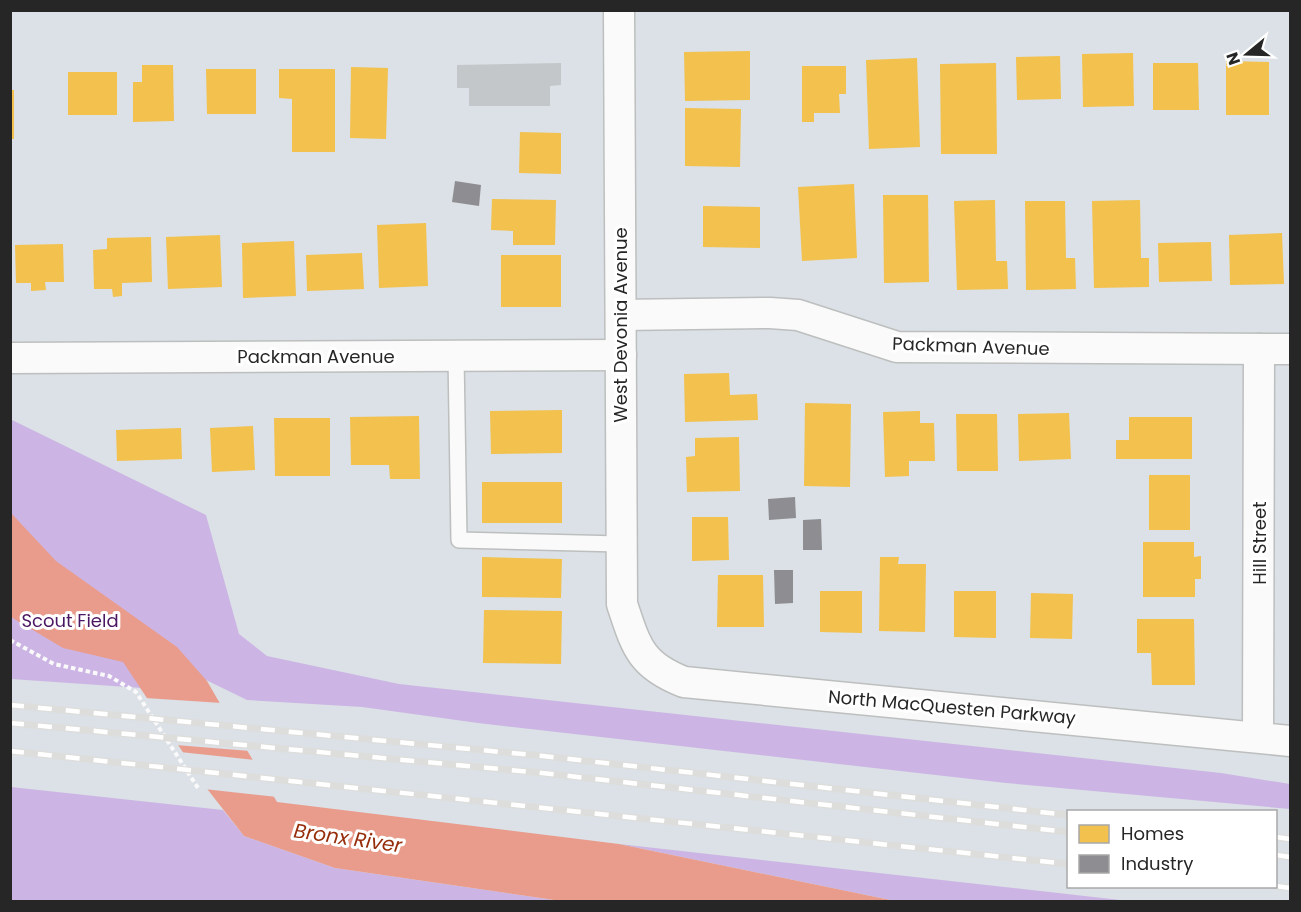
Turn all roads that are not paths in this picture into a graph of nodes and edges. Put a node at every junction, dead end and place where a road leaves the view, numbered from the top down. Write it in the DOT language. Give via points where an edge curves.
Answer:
graph roads {
  1 [pos="619,10"];
  2 [pos="621,315"];
  3 [pos="1259,349"];
  4 [pos="1290,349"];
  5 [pos="456,356"];
  6 [pos="621,356"];
  7 [pos="10,358"];
  8 [pos="620,544"];
  9 [pos="633,637"];
  10 [pos="1258,737"];
  11 [pos="1290,741"];
  1 -- 2 [label="street, West Devonia Avenue"];
  2 -- 3 [label="street, Packman Avenue" via="798,315 897,347"];
  2 -- 6 [label="street, West Devonia Avenue"];
  3 -- 4 [label="street, Packman Avenue"];
  3 -- 10 [label="street, Hill Street"];
  5 -- 6 [label="street, Packman Avenue"];
  5 -- 7 [label="street, Packman Avenue"];
  5 -- 8 [label="lane" via="459,540"];
  6 -- 8 [label="street, West Devonia Avenue"];
  8 -- 9 [label="street, West Devonia Avenue" via="622,604"];
  9 -- 10 [label="street, North MacQuesten Parkway" via="645,659 659,673 684,682"];
  10 -- 11 [label="street, North MacQuesten Parkway"];
}
